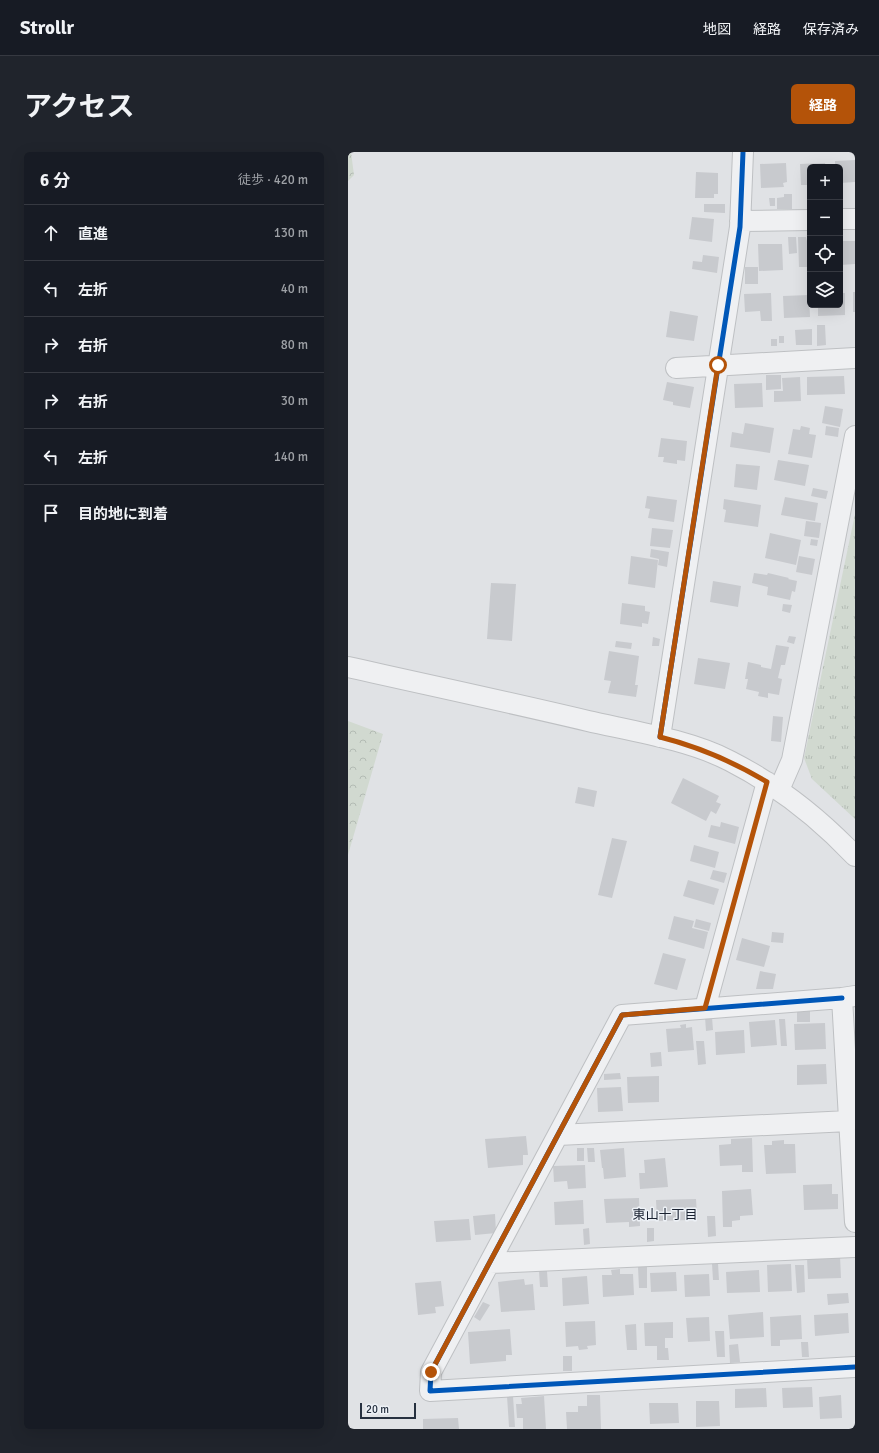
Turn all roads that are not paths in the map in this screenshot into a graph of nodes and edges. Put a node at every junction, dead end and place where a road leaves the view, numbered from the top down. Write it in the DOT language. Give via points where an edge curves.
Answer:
graph roads {
  1 [pos="743,152"];
  2 [pos="843,219"];
  3 [pos="855,219"];
  4 [pos="807,220"];
  5 [pos="740,221"];
  6 [pos="855,358"];
  7 [pos="718,365"];
  8 [pos="676,368"];
  9 [pos="855,436"];
  10 [pos="348,667"];
  11 [pos="660,737"];
  12 [pos="773,786"];
  13 [pos="855,856"];
  14 [pos="849,997"];
  15 [pos="705,1008"];
  16 [pos="849,1121"];
  17 [pos="558,1135"];
  18 [pos="855,1222"];
  19 [pos="855,1247"];
  20 [pos="490,1263"];
  21 [pos="855,1367"];
  1 -- 5 [label="street"];
  2 -- 3 [label="street"];
  4 -- 5 [label="street"];
  5 -- 7 [label="street"];
  6 -- 7 [label="street"];
  7 -- 8 [label="street"];
  7 -- 11 [label="street"];
  9 -- 12 [label="street" via="792,760"];
  10 -- 11 [label="street"];
  11 -- 12 [label="street" via="729,760"];
  12 -- 13 [label="street" via="827,829"];
  12 -- 15 [label="street"];
  14 -- 15 [label="street"];
  14 -- 16 [label="street"];
  15 -- 17 [label="street" via="622,1015"];
  16 -- 17 [label="street"];
  16 -- 18 [label="street"];
  17 -- 20 [label="street"];
  19 -- 20 [label="street"];
  20 -- 21 [label="street" via="431,1372 430,1391"];
}
